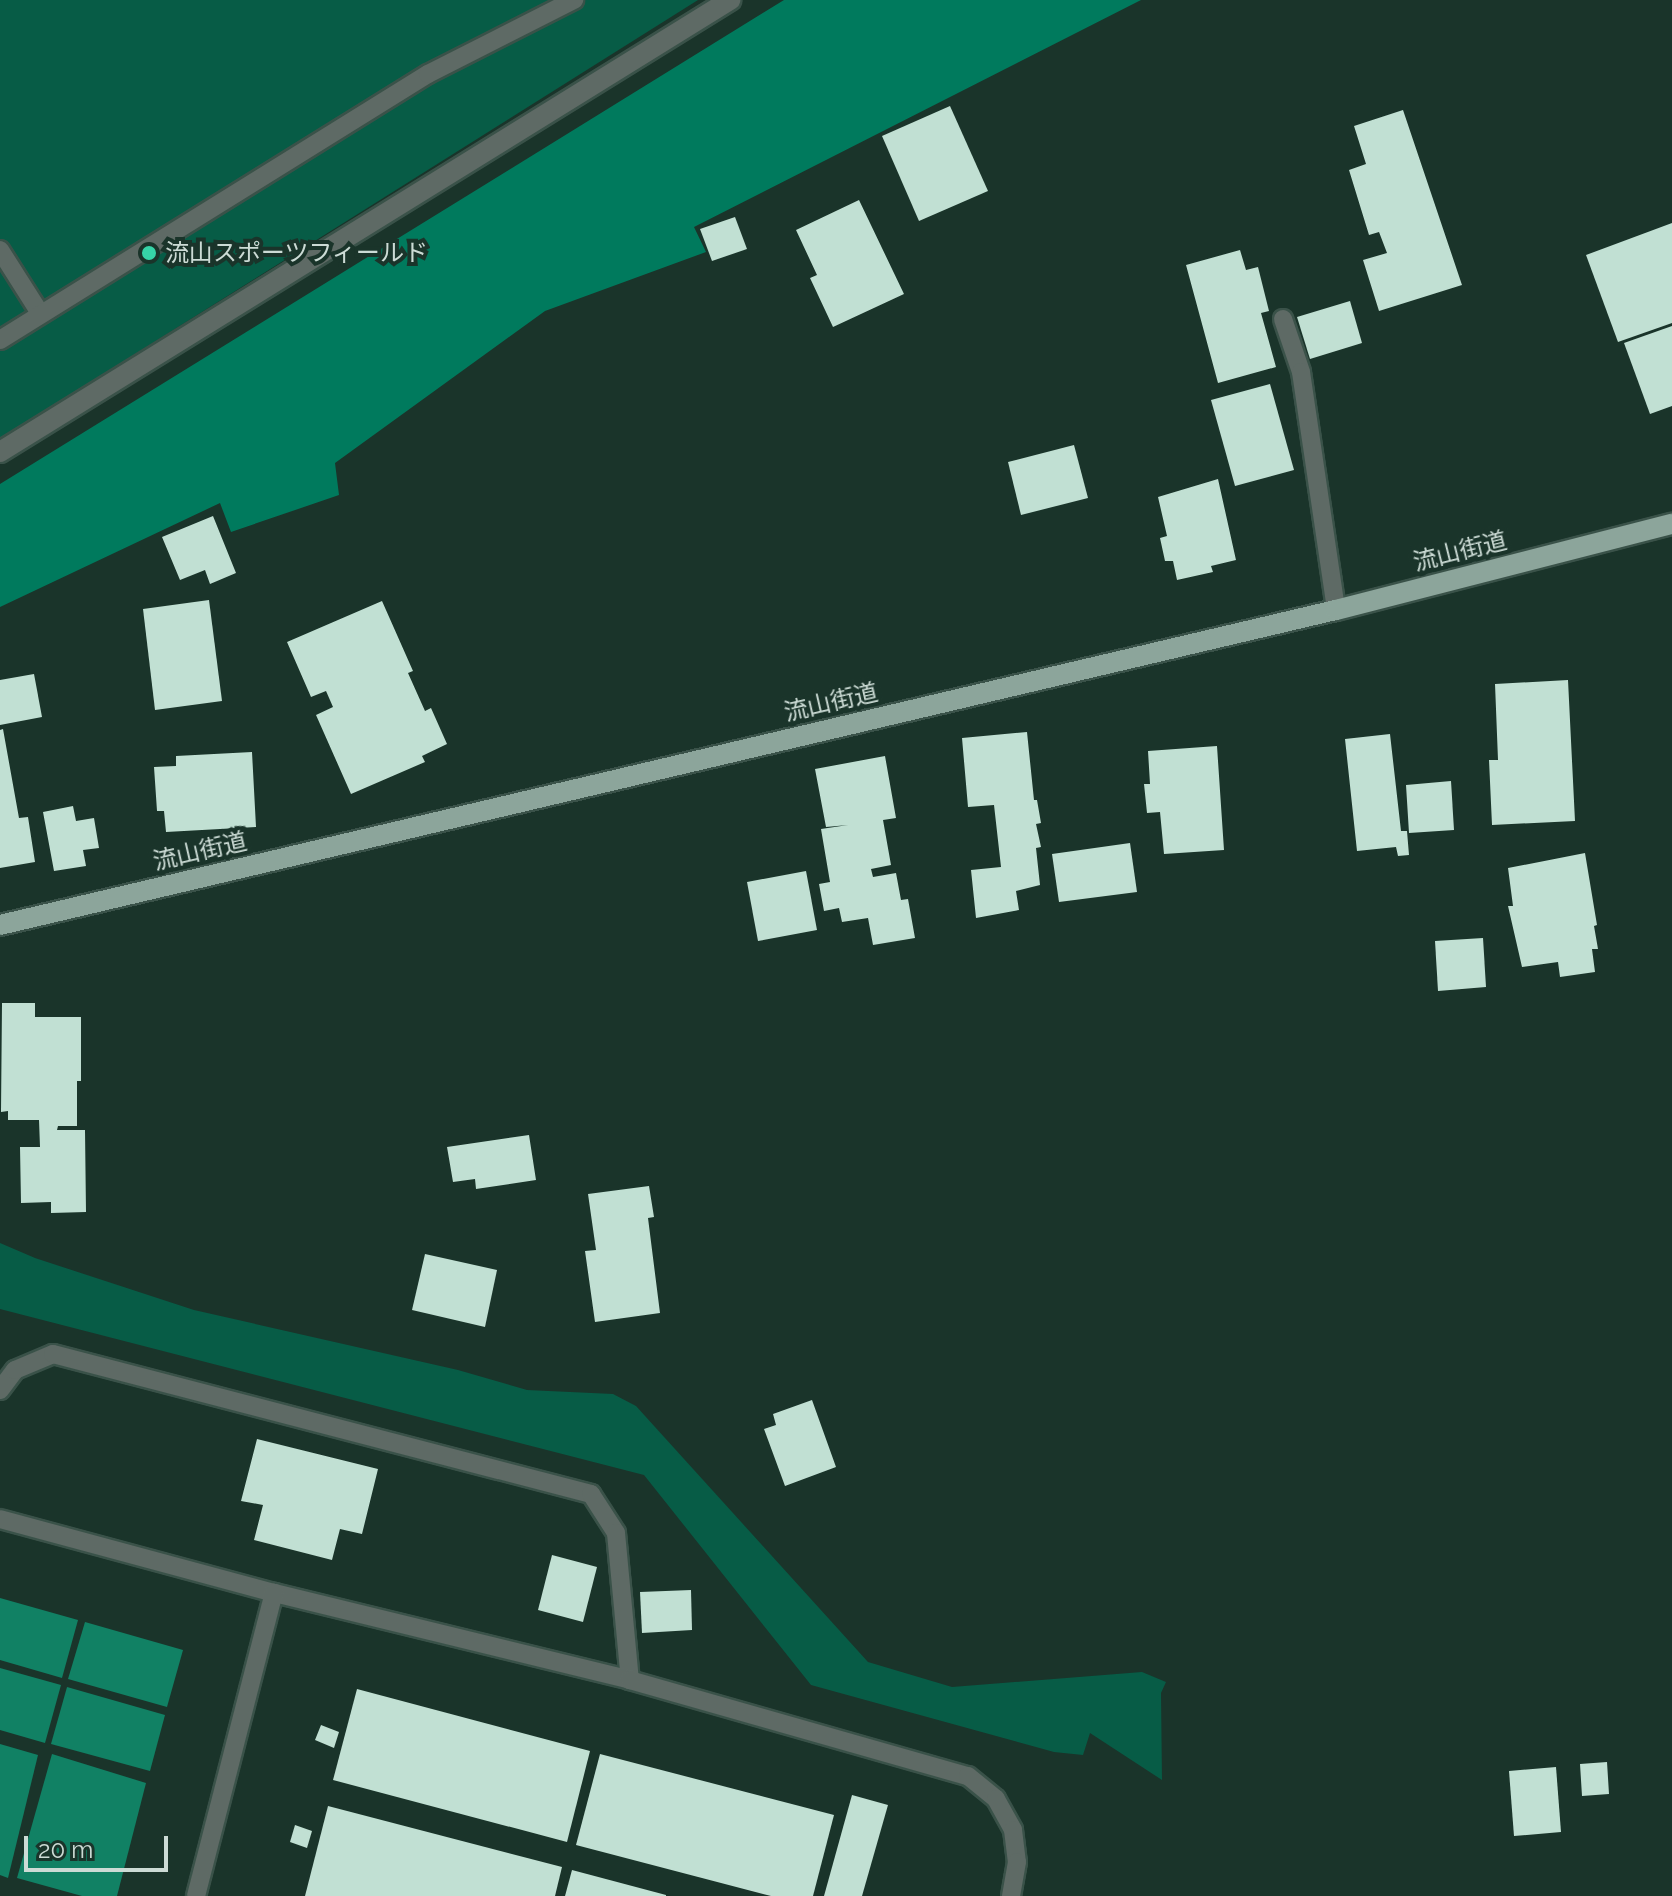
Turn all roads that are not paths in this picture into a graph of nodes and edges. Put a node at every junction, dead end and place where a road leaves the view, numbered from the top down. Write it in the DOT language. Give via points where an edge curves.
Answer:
graph roads {
  1 [pos="574,0"];
  2 [pos="730,0"];
  3 [pos="0,250"];
  4 [pos="40,313"];
  5 [pos="1283,319"];
  6 [pos="0,340"];
  7 [pos="0,452"];
  8 [pos="1672,524"];
  9 [pos="1336,610"];
  10 [pos="0,925"];
  11 [pos="0,1390"];
  12 [pos="0,1519"];
  13 [pos="274,1593"];
  14 [pos="630,1680"];
  15 [pos="196,1896"];
  16 [pos="1011,1896"];
  1 -- 4 [label="lane" via="428,74"];
  2 -- 7 [label="street"];
  3 -- 4 [label="lane"];
  4 -- 6 [label="lane"];
  5 -- 9 [label="lane" via="1301,372"];
  8 -- 9 [label="main road, 流山街道"];
  9 -- 10 [label="main road, 流山街道"];
  11 -- 14 [label="lane" via="15,1370 53,1354 591,1494 616,1533"];
  12 -- 13 [label="lane"];
  13 -- 14 [label="lane"];
  13 -- 15 [label="lane"];
  14 -- 16 [label="lane" via="968,1776 996,1799 1013,1830 1017,1862"];
}
